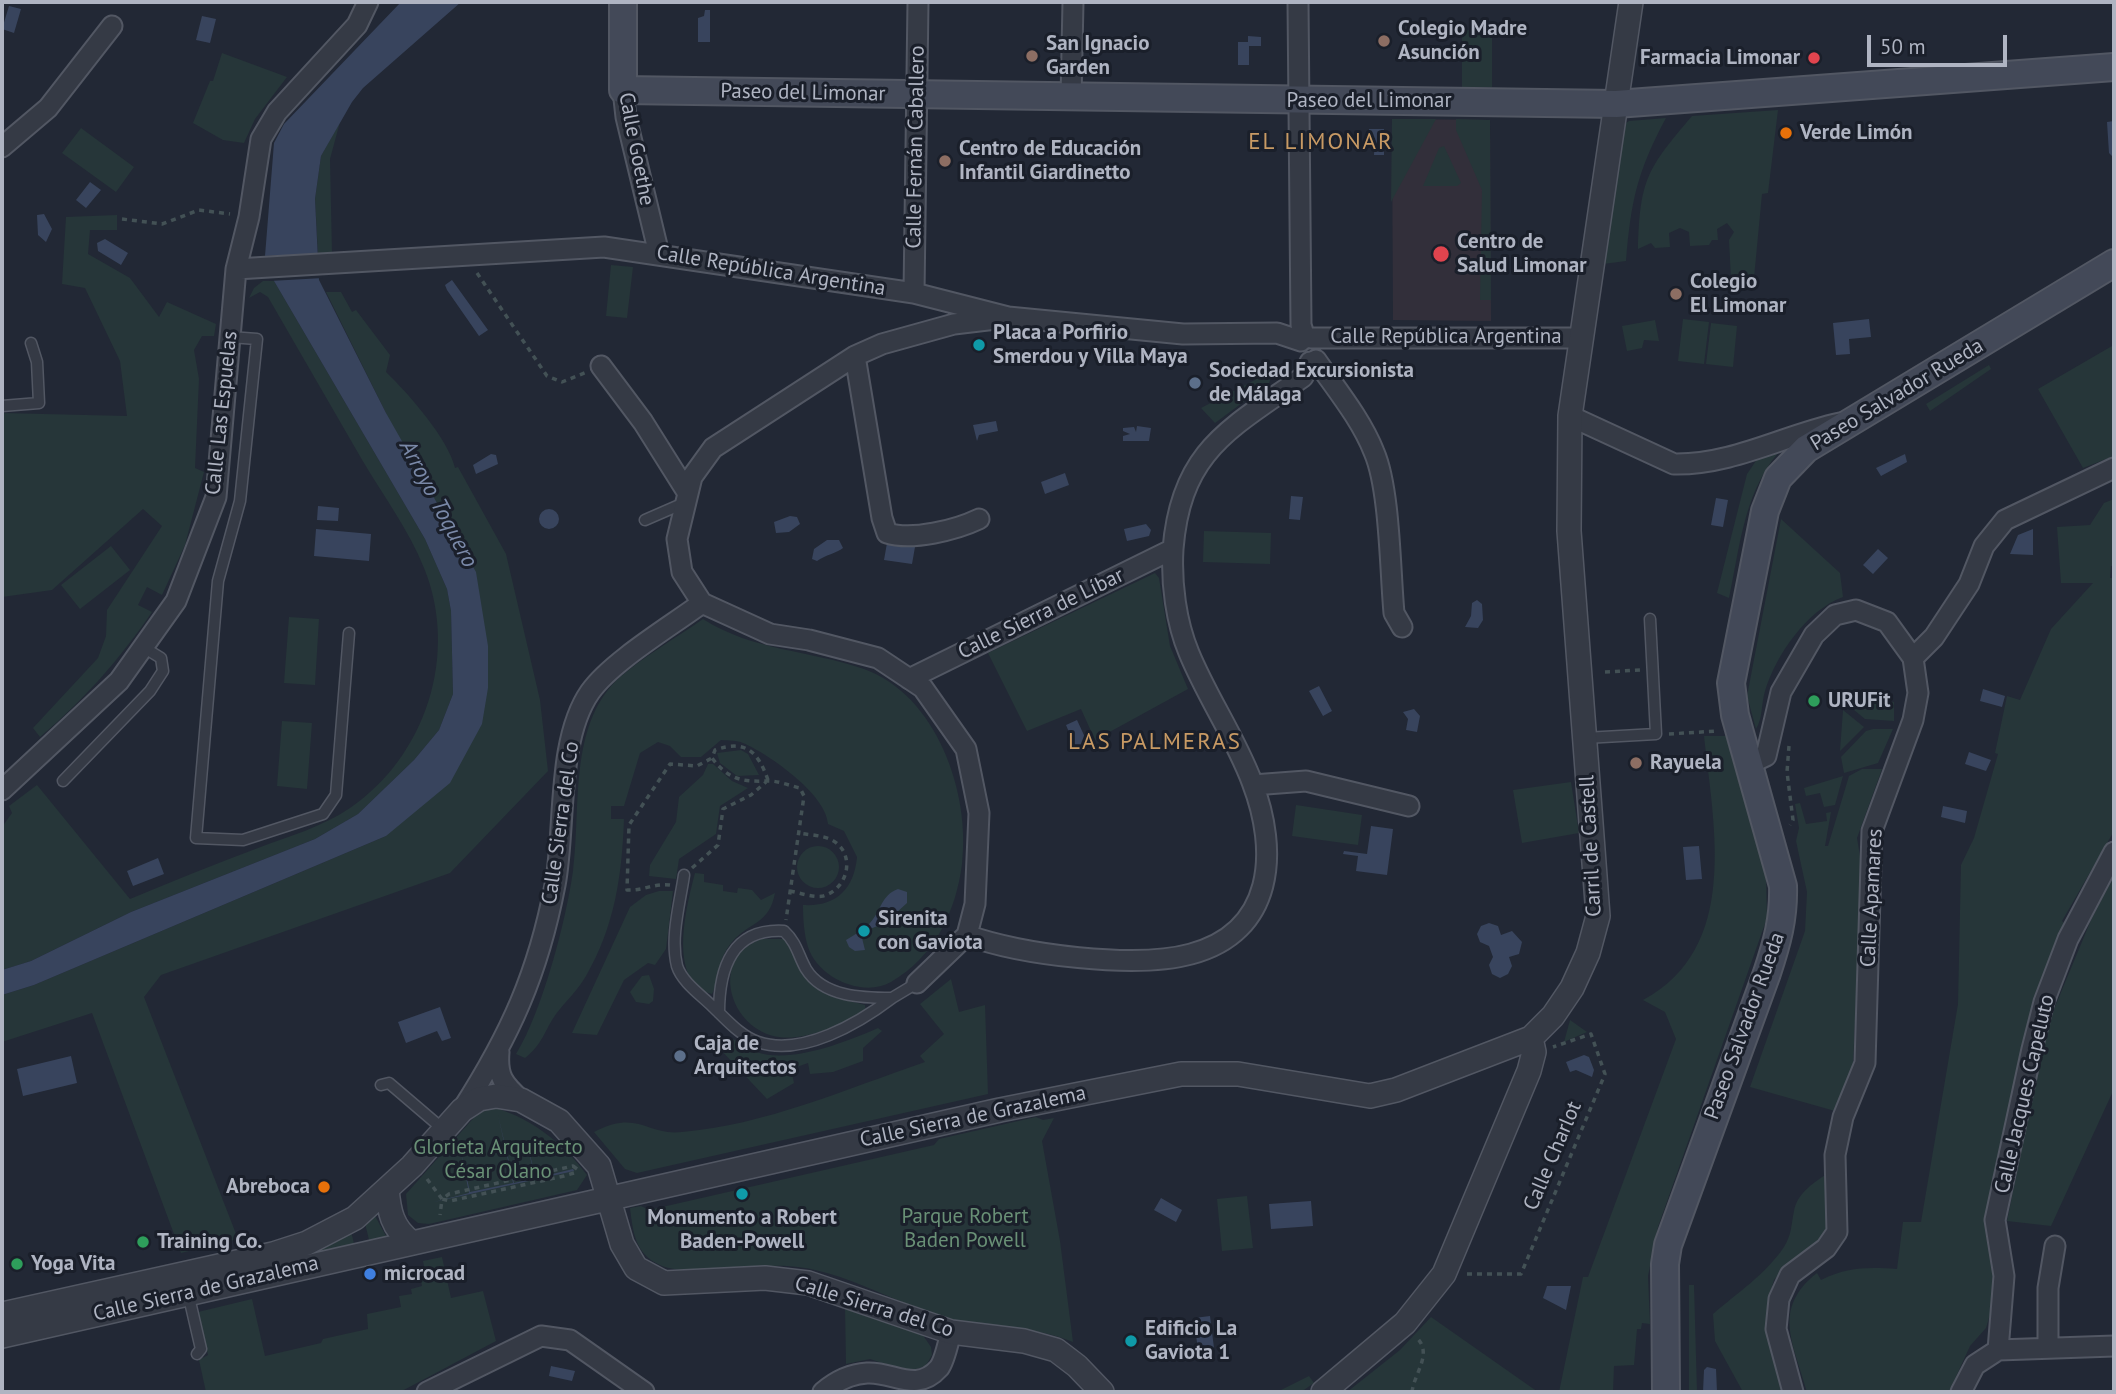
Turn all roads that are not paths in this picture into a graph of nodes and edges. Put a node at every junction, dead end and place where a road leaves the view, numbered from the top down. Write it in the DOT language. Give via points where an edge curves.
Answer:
graph roads {
  1 [pos="368,2"];
  2 [pos="623,2"];
  3 [pos="918,2"];
  4 [pos="1073,2"];
  5 [pos="1298,2"];
  6 [pos="1631,2"];
  7 [pos="112,26"];
  8 [pos="2114,67"];
  9 [pos="623,90"];
  10 [pos="916,94"];
  11 [pos="1071,98"];
  12 [pos="1299,101"];
  13 [pos="1616,104"];
  14 [pos="2,147"];
  15 [pos="659,254"];
  16 [pos="2114,263"];
  17 [pos="246,268"];
  18 [pos="914,292"];
  19 [pos="1008,317"];
  20 [pos="230,337"];
  21 [pos="1581,338"];
  22 [pos="1306,339"];
  23 [pos="32,343"];
  24 [pos="855,356"];
  25 [pos="1313,361"];
  26 [pos="601,366"];
  27 [pos="2,406"];
  28 [pos="1570,416"];
  29 [pos="1852,421"];
  30 [pos="2114,468"];
  31 [pos="686,497"];
  32 [pos="979,519"];
  33 [pos="645,520"];
  34 [pos="1173,549"];
  35 [pos="702,603"];
  36 [pos="1650,619"];
  37 [pos="1402,627"];
  38 [pos="349,633"];
  39 [pos="143,647"];
  40 [pos="1913,658"];
  41 [pos="909,679"];
  42 [pos="1585,738"];
  43 [pos="1749,764"];
  44 [pos="63,781"];
  45 [pos="1253,785"];
  46 [pos="2,790"];
  47 [pos="1409,806"];
  48 [pos="2114,852"];
  49 [pos="684,880"];
  50 [pos="967,934"];
  51 [pos="917,983"];
  52 [pos="892,998"];
  53 [pos="719,1013"];
  54 [pos="1533,1045"];
  55 [pos="500,1051"];
  56 [pos="381,1085"];
  57 [pos="521,1100"];
  58 [pos="462,1110"];
  59 [pos="444,1131"];
  60 [pos="387,1189"];
  61 [pos="610,1199"];
  62 [pos="411,1242"];
  63 [pos="2055,1246"];
  64 [pos="188,1293"];
  65 [pos="2,1314"];
  66 [pos="951,1332"];
  67 [pos="2,1336"];
  68 [pos="2114,1346"];
  69 [pos="2048,1347"];
  70 [pos="1998,1350"];
  71 [pos="197,1354"];
  72 [pos="427,1392"];
  73 [pos="644,1392"];
  74 [pos="823,1392"];
  75 [pos="1102,1392"];
  76 [pos="1323,1392"];
  77 [pos="1667,1392"];
  78 [pos="1793,1392"];
  79 [pos="1961,1392"];
  1 -- 17 [label="street, Calle Las Espuelas" via="357,24 277,112 261,139"];
  2 -- 9 [label="main road, Calle Goethe"];
  3 -- 10 [label="street, Calle Fernán Caballero"];
  4 -- 11 [label="street"];
  5 -- 12 [label="street"];
  6 -- 13 [label="street, Carril de Castell"];
  7 -- 14 [label="street" via="48,107"];
  8 -- 13 [label="main road, Paseo del Limonar"];
  9 -- 10 [label="main road, Paseo del Limonar"];
  9 -- 15 [label="street, Calle Goethe"];
  10 -- 11 [label="main road, Paseo del Limonar"];
  10 -- 18 [label="street, Calle Fernán Caballero"];
  11 -- 12 [label="main road, Paseo del Limonar"];
  12 -- 13 [label="main road, Paseo del Limonar"];
  12 -- 22 [label="street" via="1301,326"];
  13 -- 21 [label="street, Carril de Castell"];
  15 -- 17 [label="street, Calle República Argentina" via="604,247"];
  15 -- 18 [label="street, Calle República Argentina"];
  16 -- 29 [label="main road, Paseo Salvador Rueda"];
  17 -- 20 [label="street, Calle Las Espuelas"];
  18 -- 19 [label="street, Calle República Argentina"];
  19 -- 22 [label="street, Calle República Argentina" via="1183,334 1277,333"];
  19 -- 24 [label="street" via="913,334"];
  20 -- 38 [label="lane" via="257,339 240,501 218,581 196,838 243,840 323,814 336,795"];
  20 -- 39 [label="street, Calle Las Espuelas" via="216,497 176,601"];
  21 -- 22 [label="street, Calle República Argentina"];
  21 -- 28 [label="street, Carril de Castell"];
  22 -- 25 [label="street" via="1297,355"];
  23 -- 27 [label="lane" via="39,403"];
  24 -- 31 [label="street" via="713,448 692,477"];
  24 -- 32 [label="street" via="887,533 899,537"];
  25 -- 34 [label="street" via="1303,377 1214,441 1187,483"];
  25 -- 37 [label="street" via="1376,455 1394,614"];
  26 -- 31 [label="street" via="643,422"];
  28 -- 29 [label="street" via="1674,464 1727,459 1805,431"];
  28 -- 42 [label="street, Carril de Castell" via="1569,531"];
  29 -- 43 [label="main road, Paseo Salvador Rueda" via="1806,450 1778,478 1765,510 1731,683"];
  30 -- 40 [label="street" via="2006,520 1984,546 1969,584 1934,637"];
  31 -- 33 [label="lane"];
  31 -- 35 [label="street" via="677,539 682,572"];
  34 -- 41 [label="street, Calle Sierra de Líbar"];
  34 -- 45 [label="street" via="1177,613 1188,652"];
  35 -- 41 [label="street" via="770,634 878,658"];
  35 -- 55 [label="street, Calle Sierra del Co" via="605,675 579,711 566,766 555,883 541,947"];
  36 -- 42 [label="lane" via="1656,734"];
  39 -- 44 [label="lane" via="161,658 163,671 150,691"];
  39 -- 46 [label="street, Calle Las Espuelas" via="119,681"];
  40 -- 43 [label="street, Calle Apamares" via="1887,622 1856,610 1835,615 1814,635 1781,692 1766,756"];
  40 -- 78 [label="street, Calle Apamares" via="1918,693 1913,720 1872,831 1865,1063 1843,1117 1835,1155 1837,1232 1826,1248 1790,1275 1779,1299 1776,1329"];
  41 -- 50 [label="street" via="923,688 966,749 979,813 975,904"];
  42 -- 54 [label="street, Carril de Castell" via="1598,916 1572,988"];
  43 -- 77 [label="main road, Paseo Salvador Rueda" via="1783,886 1781,930 1668,1245"];
  45 -- 47 [label="street" via="1306,781"];
  45 -- 50 [label="street" via="1264,831 1265,878 1260,902 1248,923 1224,942 1176,958 1128,961 994,945"];
  48 -- 70 [label="street, Calle Jacques Capeluto" via="2068,939 2032,1049 1995,1220 2004,1276"];
  49 -- 53 [label="lane" via="677,920 677,966"];
  50 -- 51 [label="street"];
  51 -- 52 [label="lane"];
  52 -- 53 [label="lane" via="867,1017 810,1041 785,1045 759,1042"];
  52 -- 53 [label="lane" via="843,994 813,979 795,941 784,931 759,932 732,952"];
  54 -- 61 [label="street, Calle Sierra de Grazalema" via="1370,1096 1238,1074 1181,1074 1000,1110"];
  54 -- 76 [label="street, Carril de Castell" via="1444,1274 1405,1324"];
  55 -- 57 [label="street, Calle Sierra del Co" via="497,1070 503,1084"];
  55 -- 58 [label="street, Calle Sierra del Co"];
  56 -- 59 [label="lane" via="389,1083"];
  57 -- 58 [label="street, Calle Sierra del Co" via="496,1096 479,1099"];
  57 -- 61 [label="street, Calle Sierra del Co" via="559,1121 599,1166"];
  58 -- 59 [label="street, Calle Sierra de Grazalema"];
  59 -- 60 [label="street, Calle Sierra de Grazalema"];
  60 -- 62 [label="street" via="389,1214"];
  60 -- 65 [label="street, Calle Sierra de Grazalema" via="355,1218 307,1243"];
  61 -- 62 [label="street, Calle Sierra de Grazalema"];
  61 -- 66 [label="street, Calle Sierra del Co" via="622,1244 636,1268 664,1283 765,1278 808,1283"];
  62 -- 64 [label="street, Calle Sierra de Grazalema"];
  63 -- 69 [label="street" via="2048,1288"];
  64 -- 67 [label="street, Calle Sierra de Grazalema"];
  64 -- 71 [label="lane" via="201,1349"];
  66 -- 74 [label="street" via="940,1367 927,1379 908,1384 870,1372 843,1377"];
  66 -- 75 [label="street, Calle Sierra del Co" via="1056,1350"];
  68 -- 69 [label="street"];
  69 -- 70 [label="street"];
  70 -- 79 [label="street" via="1975,1365"];
  72 -- 73 [label="street" via="541,1336 570,1340"];
}
